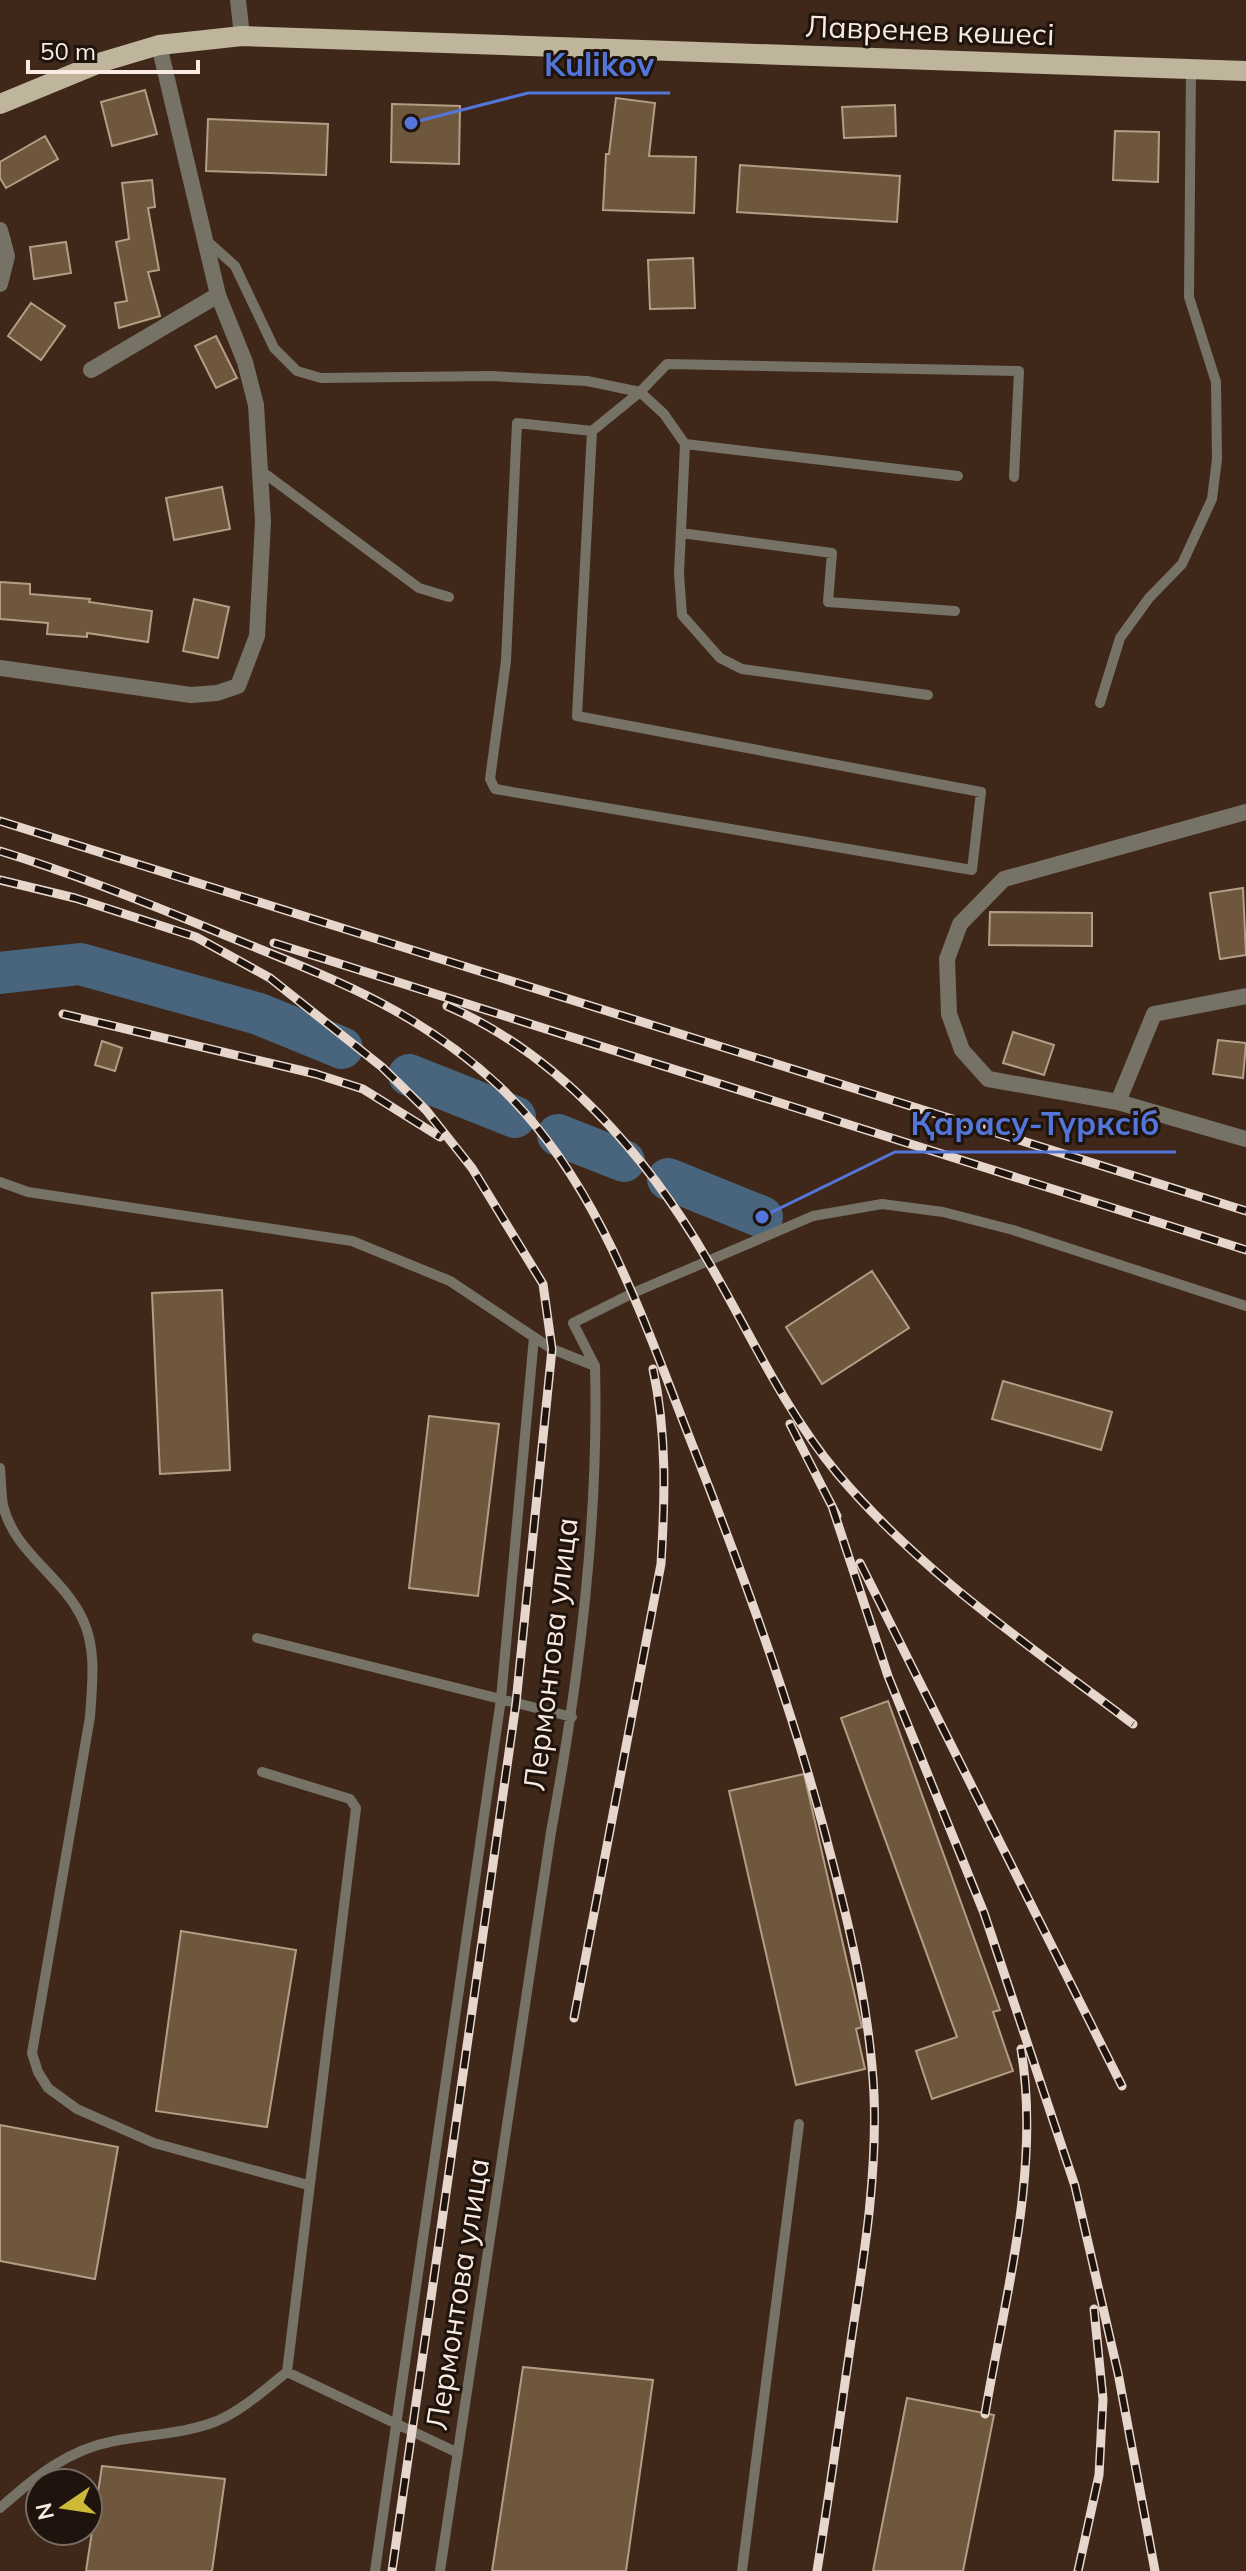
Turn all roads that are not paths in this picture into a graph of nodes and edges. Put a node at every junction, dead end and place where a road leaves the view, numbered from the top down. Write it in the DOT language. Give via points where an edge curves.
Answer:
graph roads {
  1 [pos="238,0"];
  2 [pos="242,36"];
  3 [pos="159,45"];
  4 [pos="1191,69"];
  5 [pos="1246,71"];
  6 [pos="0,104"];
  7 [pos="0,230"];
  8 [pos="204,238"];
  9 [pos="0,284"];
  10 [pos="218,295"];
  11 [pos="91,370"];
  12 [pos="640,392"];
  13 [pos="592,431"];
  14 [pos="685,444"];
  15 [pos="260,470"];
  16 [pos="958,476"];
  17 [pos="1014,477"];
  18 [pos="681,533"];
  19 [pos="449,597"];
  20 [pos="955,611"];
  21 [pos="0,668"];
  22 [pos="928,695"];
  23 [pos="1100,703"];
  24 [pos="1246,812"];
  25 [pos="1246,996"];
  26 [pos="1118,1102"];
  27 [pos="1246,1139"];
  28 [pos="0,1182"];
  29 [pos="1246,1306"];
  30 [pos="534,1337"];
  31 [pos="595,1366"];
  32 [pos="0,1468"];
  33 [pos="257,1638"];
  34 [pos="501,1699"];
  35 [pos="572,1717"];
  36 [pos="262,1772"];
  37 [pos="799,2124"];
  38 [pos="308,2185"];
  39 [pos="287,2372"];
  40 [pos="398,2424"];
  41 [pos="458,2453"];
  42 [pos="0,2508"];
  43 [pos="375,2571"];
  44 [pos="440,2571"];
  45 [pos="742,2571"];
  1 -- 2 [label="street"];
  2 -- 3 [label="main road, Лавренев көшесі"];
  2 -- 4 [label="main road, Лавренев көшесі"];
  3 -- 6 [label="main road, Лавренев көшесі"];
  3 -- 8 [label="street"];
  4 -- 5 [label="main road, Лавренев көшесі"];
  4 -- 23 [label="lane" via="1189,297 1216,382 1212,499 1182,564 1120,638"];
  7 -- 9 [label="street" via="7,256"];
  8 -- 10 [label="street"];
  8 -- 12 [label="lane" via="235,266 274,348 297,371 321,378 587,381"];
  10 -- 11 [label="street"];
  10 -- 15 [label="street" via="256,405"];
  12 -- 13 [label="lane"];
  12 -- 14 [label="lane"];
  12 -- 17 [label="lane" via="667,364 1019,371"];
  13 -- 13 [label="lane" via="517,423 506,661 490,779 495,789 972,870 981,792 577,716"];
  14 -- 16 [label="lane"];
  14 -- 18 [label="lane"];
  15 -- 19 [label="lane" via="419,588"];
  15 -- 21 [label="street" via="257,636 238,686 191,695"];
  18 -- 20 [label="lane" via="832,553 828,602"];
  18 -- 22 [label="lane" via="682,615 720,658 742,669"];
  24 -- 26 [label="street" via="1004,879 960,924 947,959 949,1014 962,1050 988,1079"];
  25 -- 26 [label="street" via="1154,1014"];
  26 -- 27 [label="street"];
  28 -- 30 [label="lane" via="28,1192 352,1241 450,1281"];
  29 -- 31 [label="lane" via="1013,1230 943,1212 882,1204 813,1216 573,1323"];
  30 -- 31 [label="lane"];
  30 -- 34 [label="lane"];
  31 -- 35 [label="lane, Лермонтова улица" via="596,1438"];
  32 -- 38 [label="lane" via="11,1525 84,1621 93,1663 90,1717 32,2053 38,2072 61,2100 154,2143"];
  33 -- 34 [label="lane"];
  34 -- 35 [label="lane"];
  34 -- 40 [label="lane"];
  35 -- 41 [label="lane, Лермонтова улица"];
  36 -- 38 [label="lane" via="350,1799 356,1808"];
  37 -- 45 [label="lane"];
  38 -- 39 [label="lane"];
  39 -- 40 [label="lane"];
  39 -- 42 [label="lane" via="214,2422 72,2454 43,2469"];
  40 -- 41 [label="lane"];
  40 -- 43 [label="lane"];
  41 -- 44 [label="lane, Лермонтова улица"];
}
